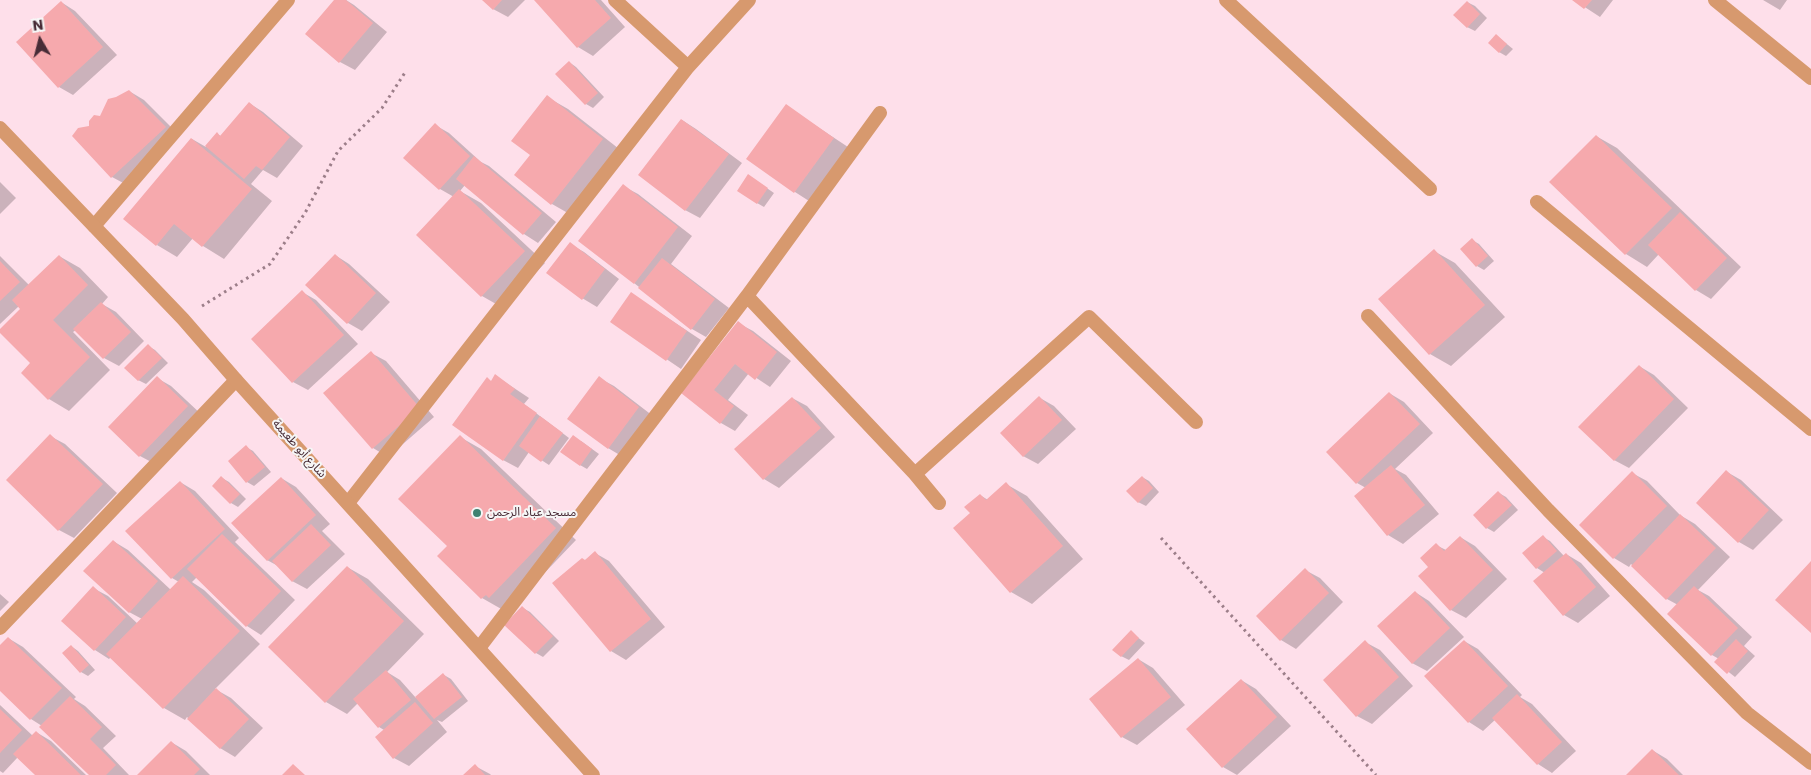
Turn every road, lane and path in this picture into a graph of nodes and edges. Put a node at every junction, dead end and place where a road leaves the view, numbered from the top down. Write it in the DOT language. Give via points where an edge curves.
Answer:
graph roads {
  1 [pos="288,0"];
  2 [pos="615,0"];
  3 [pos="750,0"];
  4 [pos="1226,0"];
  5 [pos="1716,0"];
  6 [pos="688,67"];
  7 [pos="406,71"];
  8 [pos="1811,78"];
  9 [pos="880,113"];
  10 [pos="0,128"];
  11 [pos="1430,189"];
  12 [pos="1537,202"];
  13 [pos="94,226"];
  14 [pos="747,296"];
  15 [pos="1368,316"];
  16 [pos="183,319"];
  17 [pos="236,380"];
  18 [pos="1196,422"];
  19 [pos="1811,429"];
  20 [pos="915,474"];
  21 [pos="348,503"];
  22 [pos="940,503"];
  23 [pos="1161,538"];
  24 [pos="0,628"];
  25 [pos="479,648"];
  26 [pos="1811,763"];
  27 [pos="593,775"];
  28 [pos="1376,775"];
  1 -- 13 [label="street"];
  2 -- 6 [label="street"];
  3 -- 6 [label="street"];
  4 -- 11 [label="street"];
  5 -- 8 [label="street"];
  6 -- 21 [label="street"];
  7 -- 16 [label="path" via="382,108 338,151 305,213 270,264"];
  9 -- 14 [label="street"];
  10 -- 13 [label="street, شارع أبو طعيمة"];
  12 -- 19 [label="street"];
  13 -- 16 [label="street, شارع أبو طعيمة"];
  14 -- 20 [label="street"];
  14 -- 25 [label="street"];
  15 -- 26 [label="street" via="1548,510 1747,713"];
  16 -- 17 [label="street, شارع أبو طعيمة"];
  17 -- 21 [label="street, شارع أبو طعيمة"];
  17 -- 24 [label="street"];
  18 -- 20 [label="street" via="1088,317"];
  20 -- 22 [label="street"];
  21 -- 25 [label="street, شارع أبو طعيمة"];
  23 -- 28 [label="path"];
  25 -- 27 [label="street, شارع أبو طعيمة"];
}
